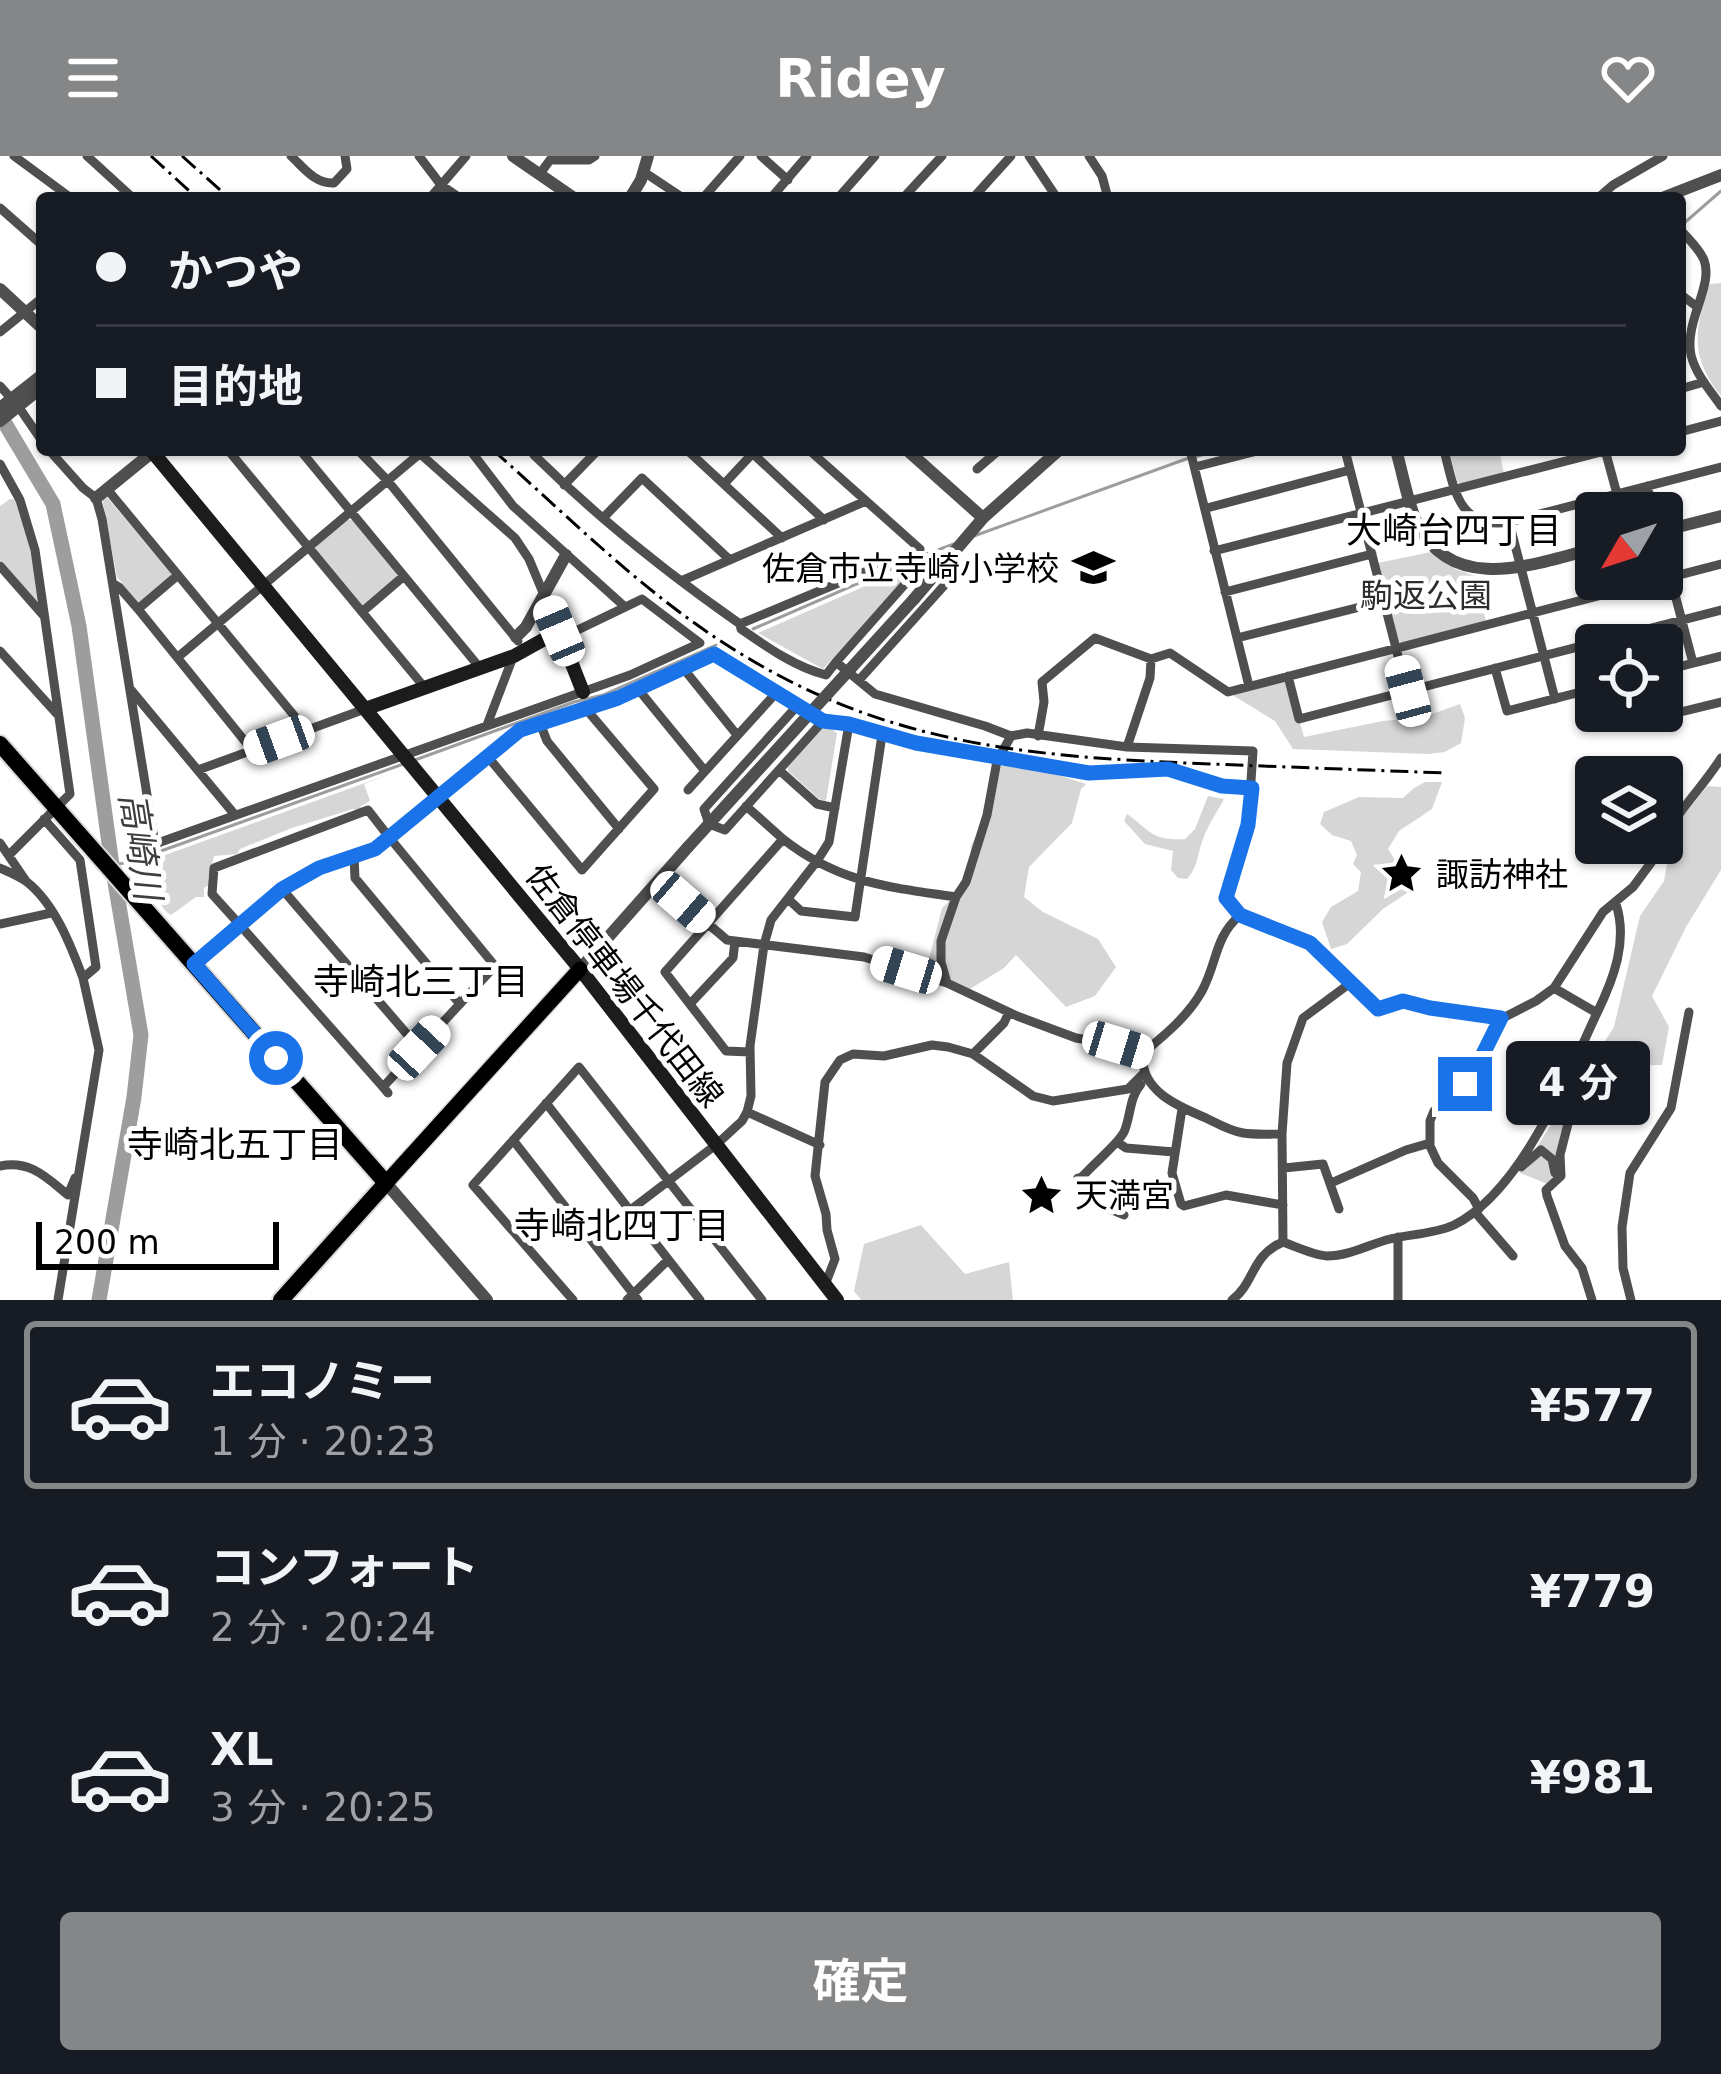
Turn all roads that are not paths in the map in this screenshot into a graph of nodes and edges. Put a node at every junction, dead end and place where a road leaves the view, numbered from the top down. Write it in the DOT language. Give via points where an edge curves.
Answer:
graph roads {
  1 [pos="14,156"];
  2 [pos="87,156"];
  3 [pos="291,156"];
  4 [pos="344,156"];
  5 [pos="418,156"];
  6 [pos="466,156"];
  7 [pos="513,156"];
  8 [pos="595,156"];
  9 [pos="648,156"];
  10 [pos="740,156"];
  11 [pos="760,156"];
  12 [pos="807,156"];
  13 [pos="875,156"];
  14 [pos="942,156"];
  15 [pos="1011,156"];
  16 [pos="1029,156"];
  17 [pos="1089,156"];
  18 [pos="1663,156"];
  19 [pos="572,158"];
  20 [pos="644,172"];
  21 [pos="539,175"];
  22 [pos="1721,175"];
  23 [pos="788,180"];
  24 [pos="441,185"];
  25 [pos="63,192"];
  26 [pos="126,192"];
  27 [pos="435,192"];
  28 [pos="451,192"];
  29 [pos="565,192"];
  30 [pos="633,192"];
  31 [pos="674,192"];
  32 [pos="708,192"];
  33 [pos="777,192"];
  34 [pos="843,192"];
  35 [pos="909,192"];
  36 [pos="978,192"];
  37 [pos="1053,192"];
  38 [pos="1106,192"];
  39 [pos="1605,192"];
  40 [pos="1677,192"];
  41 [pos="2,214"];
  42 [pos="36,240"];
  43 [pos="1686,240"];
  44 [pos="1706,280"];
  45 [pos="1721,280"];
  46 [pos="0,289"];
  47 [pos="1686,298"];
  48 [pos="36,303"];
  49 [pos="1696,305"];
  50 [pos="26,312"];
  51 [pos="36,322"];
  52 [pos="0,332"];
  53 [pos="1686,339"];
  54 [pos="1686,344"];
  55 [pos="36,380"];
  56 [pos="1704,382"];
  57 [pos="0,386"];
  58 [pos="1686,387"];
  59 [pos="10,404"];
  60 [pos="1721,406"];
  61 [pos="0,421"];
  62 [pos="1721,421"];
  63 [pos="1686,430"];
  64 [pos="36,434"];
  65 [pos="58,456"];
  66 [pos="146,456"];
  67 [pos="156,456"];
  68 [pos="233,456"];
  69 [pos="305,456"];
  70 [pos="364,456"];
  71 [pos="414,456"];
  72 [pos="425,456"];
  73 [pos="475,456"];
  74 [pos="535,456"];
  75 [pos="592,456"];
  76 [pos="694,456"];
  77 [pos="748,456"];
  78 [pos="757,456"];
  79 [pos="816,456"];
  80 [pos="915,456"];
  81 [pos="992,456"];
  82 [pos="1052,456"];
  83 [pos="1192,456"];
  84 [pos="1238,456"];
  85 [pos="1346,456"];
  86 [pos="1398,456"];
  87 [pos="1446,456"];
  88 [pos="1584,456"];
  89 [pos="1608,456"];
  90 [pos="0,464"];
  91 [pos="1195,467"];
  92 [pos="1721,467"];
  93 [pos="977,469"];
  94 [pos="1350,470"];
  95 [pos="387,480"];
  96 [pos="724,484"];
  97 [pos="564,485"];
  98 [pos="1647,486"];
  99 [pos="14,490"];
  100 [pos="1455,490"];
  101 [pos="1617,492"];
  102 [pos="1624,492"];
  103 [pos="1649,492"];
  104 [pos="102,494"];
  105 [pos="0,500"];
  106 [pos="866,501"];
  107 [pos="1410,501"];
  108 [pos="1575,505"];
  109 [pos="1207,508"];
  110 [pos="352,512"];
  111 [pos="1361,514"];
  112 [pos="1721,516"];
  113 [pos="603,518"];
  114 [pos="982,518"];
  115 [pos="824,520"];
  116 [pos="1509,522"];
  117 [pos="1683,526"];
  118 [pos="782,538"];
  119 [pos="310,548"];
  120 [pos="1214,551"];
  121 [pos="1372,554"];
  122 [pos="1575,554"];
  123 [pos="566,555"];
  124 [pos="730,560"];
  125 [pos="1721,564"];
  126 [pos="0,566"];
  127 [pos="941,568"];
  128 [pos="1521,568"];
  129 [pos="1683,574"];
  130 [pos="178,575"];
  131 [pos="404,576"];
  132 [pos="681,581"];
  133 [pos="113,584"];
  134 [pos="263,586"];
  135 [pos="1225,592"];
  136 [pos="544,596"];
  137 [pos="1584,600"];
  138 [pos="1676,600"];
  139 [pos="1384,601"];
  140 [pos="624,606"];
  141 [pos="138,609"];
  142 [pos="1721,610"];
  143 [pos="362,612"];
  144 [pos="1533,613"];
  145 [pos="44,616"];
  146 [pos="1682,620"];
  147 [pos="218,623"];
  148 [pos="740,624"];
  149 [pos="560,634"];
  150 [pos="1237,638"];
  151 [pos="518,648"];
  152 [pos="1396,648"];
  153 [pos="0,652"];
  154 [pos="1544,656"];
  155 [pos="1721,656"];
  156 [pos="178,657"];
  157 [pos="1150,659"];
  158 [pos="836,662"];
  159 [pos="1693,663"];
  160 [pos="1683,666"];
  161 [pos="481,668"];
  162 [pos="682,668"];
  163 [pos="1495,668"];
  164 [pos="1288,676"];
  165 [pos="860,679"];
  166 [pos="1250,686"];
  167 [pos="129,688"];
  168 [pos="425,688"];
  169 [pos="638,689"];
  170 [pos="1408,691"];
  171 [pos="583,692"];
  172 [pos="776,693"];
  173 [pos="1575,694"];
  174 [pos="1555,699"];
  175 [pos="1721,701"];
  176 [pos="798,705"];
  177 [pos="365,709"];
  178 [pos="586,709"];
  179 [pos="1683,711"];
  180 [pos="59,717"];
  181 [pos="823,721"];
  182 [pos="540,723"];
  183 [pos="849,724"];
  184 [pos="487,725"];
  185 [pos="306,730"];
  186 [pos="737,735"];
  187 [pos="882,735"];
  188 [pos="1011,736"];
  189 [pos="1038,736"];
  190 [pos="0,744"];
  191 [pos="1127,746"];
  192 [pos="252,750"];
  193 [pos="405,754"];
  194 [pos="488,757"];
  195 [pos="1000,758"];
  196 [pos="1721,758"];
  197 [pos="198,770"];
  198 [pos="779,770"];
  199 [pos="705,771"];
  200 [pos="1252,788"];
  201 [pos="688,790"];
  202 [pos="440,797"];
  203 [pos="746,806"];
  204 [pos="835,808"];
  205 [pos="1683,809"];
  206 [pos="50,813"];
  207 [pos="235,815"];
  208 [pos="709,824"];
  209 [pos="619,829"];
  210 [pos="389,837"];
  211 [pos="783,838"];
  212 [pos="0,843"];
  213 [pos="10,854"];
  214 [pos="354,857"];
  215 [pos="818,861"];
  216 [pos="1650,864"];
  217 [pos="0,868"];
  218 [pos="26,881"];
  219 [pos="659,882"];
  220 [pos="862,883"];
  221 [pos="282,889"];
  222 [pos="956,897"];
  223 [pos="788,899"];
  224 [pos="1616,904"];
  225 [pos="52,913"];
  226 [pos="1240,915"];
  227 [pos="707,923"];
  228 [pos="0,925"];
  229 [pos="240,925"];
  230 [pos="735,941"];
  231 [pos="764,945"];
  232 [pos="194,964"];
  233 [pos="580,969"];
  234 [pos="83,978"];
  235 [pos="947,983"];
  236 [pos="1349,984"];
  237 [pos="1554,988"];
  238 [pos="460,1004"];
  239 [pos="690,1004"];
  240 [pos="1010,1012"];
  241 [pos="1689,1012"];
  242 [pos="1597,1013"];
  243 [pos="1501,1018"];
  244 [pos="419,1048"];
  245 [pos="751,1052"];
  246 [pos="1143,1053"];
  247 [pos="974,1054"];
  248 [pos="1145,1076"];
  249 [pos="1562,1089"];
  250 [pos="546,1102"];
  251 [pos="1182,1109"];
  252 [pos="747,1112"];
  253 [pos="1282,1134"];
  254 [pos="513,1140"];
  255 [pos="1117,1142"];
  256 [pos="1430,1143"];
  257 [pos="717,1144"];
  258 [pos="820,1145"];
  259 [pos="1174,1152"];
  260 [pos="0,1166"];
  261 [pos="80,1168"];
  262 [pos="1284,1168"];
  263 [pos="669,1180"];
  264 [pos="386,1183"];
  265 [pos="1331,1183"];
  266 [pos="1504,1183"];
  267 [pos="1548,1188"];
  268 [pos="1283,1205"];
  269 [pos="1339,1209"];
  270 [pos="1477,1210"];
  271 [pos="629,1211"];
  272 [pos="1124,1215"];
  273 [pos="1398,1238"];
  274 [pos="1283,1242"];
  275 [pos="1513,1256"];
  276 [pos="668,1260"];
  277 [pos="825,1285"];
  278 [pos="632,1298"];
  279 [pos="58,1300"];
  280 [pos="281,1300"];
  281 [pos="487,1300"];
  282 [pos="573,1300"];
  283 [pos="700,1300"];
  284 [pos="762,1300"];
  285 [pos="837,1300"];
  286 [pos="1232,1300"];
  287 [pos="1398,1300"];
  288 [pos="1592,1300"];
  289 [pos="1631,1300"];
  1 -- 25 [label="street"];
  2 -- 26 [label="street"];
  3 -- 4 [label="street" via="328,184 346,170"];
  5 -- 24 [label="street"];
  6 -- 24 [label="street"];
  7 -- 21 [label="street"];
  8 -- 19 [label="street"];
  9 -- 20 [label="street"];
  10 -- 32 [label="street"];
  11 -- 23 [label="street"];
  12 -- 23 [label="street"];
  13 -- 34 [label="street"];
  14 -- 35 [label="street"];
  15 -- 36 [label="street"];
  16 -- 37 [label="street"];
  17 -- 38 [label="street"];
  18 -- 39 [label="street"];
  19 -- 21 [label="street" via="550,160"];
  20 -- 30 [label="street"];
  20 -- 31 [label="street"];
  21 -- 29 [label="street"];
  22 -- 40 [label="street"];
  23 -- 33 [label="street"];
  24 -- 27 [label="street"];
  24 -- 28 [label="street"];
  41 -- 42 [label="street"];
  43 -- 44 [label="street" via="1705,262"];
  44 -- 45 [label="street"];
  44 -- 49 [label="street"];
  46 -- 50 [label="street"];
  47 -- 49 [label="street"];
  48 -- 50 [label="street"];
  49 -- 53 [label="street"];
  50 -- 51 [label="street"];
  50 -- 52 [label="street"];
  54 -- 56 [label="street"];
  55 -- 59 [label="street"];
  56 -- 58 [label="street"];
  56 -- 60 [label="street"];
  57 -- 59 [label="street"];
  59 -- 61 [label="street"];
  59 -- 64 [label="street"];
  62 -- 63 [label="street"];
  65 -- 104 [label="street" via="82,488"];
  66 -- 104 [label="street"];
  67 -- 134 [label="main road, 佐倉停車場千代田線"];
  68 -- 119 [label="street"];
  69 -- 110 [label="street"];
  70 -- 95 [label="street"];
  71 -- 95 [label="street"];
  72 -- 136 [label="street" via="515,538"];
  73 -- 123 [label="street"];
  74 -- 97 [label="street"];
  75 -- 97 [label="street"];
  76 -- 96 [label="street"];
  77 -- 96 [label="street"];
  78 -- 115 [label="street"];
  79 -- 106 [label="street"];
  80 -- 114 [label="street"];
  81 -- 93 [label="street"];
  82 -- 114 [label="street"];
  83 -- 91 [label="street"];
  84 -- 91 [label="street"];
  85 -- 94 [label="street"];
  86 -- 107 [label="street"];
  87 -- 100 [label="street"];
  88 -- 100 [label="street"];
  89 -- 101 [label="street"];
  90 -- 99 [label="street"];
  91 -- 109 [label="street"];
  92 -- 98 [label="street"];
  94 -- 109 [label="street"];
  94 -- 111 [label="street"];
  95 -- 110 [label="street"];
  95 -- 151 [label="street"];
  96 -- 118 [label="street"];
  97 -- 113 [label="street"];
  98 -- 102 [label="street"];
  98 -- 103 [label="street"];
  99 -- 105 [label="street"];
  99 -- 145 [label="street" via="35,550"];
  100 -- 107 [label="street"];
  100 -- 116 [label="street" via="1477,519"];
  104 -- 130 [label="street"];
  104 -- 133 [label="street"];
  106 -- 115 [label="street"];
  106 -- 148 [label="street" via="920,549"];
  107 -- 111 [label="street"];
  107 -- 128 [label="street" via="1428,539 1452,559 1485,570"];
  108 -- 116 [label="street"];
  109 -- 120 [label="street"];
  110 -- 119 [label="street"];
  110 -- 131 [label="street"];
  111 -- 120 [label="street"];
  111 -- 121 [label="street"];
  112 -- 117 [label="street"];
  113 -- 124 [label="street" via="642,478"];
  113 -- 132 [label="street"];
  114 -- 127 [label="street"];
  115 -- 118 [label="street"];
  116 -- 128 [label="street"];
  118 -- 124 [label="street"];
  119 -- 134 [label="street"];
  119 -- 143 [label="street"];
  120 -- 135 [label="street"];
  121 -- 135 [label="street"];
  121 -- 139 [label="street"];
  122 -- 128 [label="street"];
  123 -- 136 [label="street"];
  123 -- 140 [label="street"];
  124 -- 132 [label="street"];
  125 -- 129 [label="street"];
  126 -- 145 [label="street"];
  127 -- 158 [label="street" via="921,566"];
  127 -- 165 [label="street" via="950,579"];
  127 -- 208 [label="street, bridge"];
  128 -- 144 [label="street"];
  130 -- 141 [label="street"];
  130 -- 147 [label="street"];
  131 -- 143 [label="street"];
  131 -- 161 [label="street"];
  132 -- 148 [label="street"];
  133 -- 141 [label="street"];
  133 -- 167 [label="street"];
  134 -- 147 [label="street"];
  134 -- 177 [label="main road, 佐倉停車場千代田線"];
  135 -- 150 [label="street"];
  136 -- 149 [label="street"];
  136 -- 151 [label="street"];
  137 -- 144 [label="street"];
  138 -- 146 [label="street"];
  139 -- 150 [label="street"];
  139 -- 152 [label="street"];
  140 -- 149 [label="street"];
  140 -- 171 [label="street" via="642,599 700,643"];
  141 -- 156 [label="street"];
  142 -- 146 [label="street"];
  143 -- 168 [label="street"];
  144 -- 152 [label="street"];
  144 -- 154 [label="street"];
  145 -- 180 [label="street"];
  146 -- 154 [label="street"];
  146 -- 159 [label="street"];
  147 -- 156 [label="street"];
  147 -- 185 [label="street"];
  148 -- 158 [label="street" via="819,674"];
  149 -- 151 [label="main road"];
  149 -- 171 [label="main road"];
  150 -- 166 [label="street"];
  151 -- 161 [label="main road"];
  151 -- 184 [label="street"];
  152 -- 164 [label="street"];
  152 -- 170 [label="street"];
  153 -- 180 [label="street"];
  154 -- 163 [label="street"];
  154 -- 174 [label="street"];
  155 -- 159 [label="street"];
  156 -- 192 [label="street"];
  157 -- 166 [label="street" via="1170,653 1228,692"];
  157 -- 189 [label="street" via="1095,638 1042,682"];
  157 -- 191 [label="street"];
  158 -- 165 [label="street"];
  159 -- 160 [label="street"];
  161 -- 168 [label="main road"];
  162 -- 169 [label="street"];
  162 -- 172 [label="street" via="714,654"];
  162 -- 186 [label="street"];
  163 -- 170 [label="street"];
  163 -- 174 [label="street" via="1507,711"];
  164 -- 166 [label="street"];
  164 -- 170 [label="street" via="1299,718"];
  165 -- 188 [label="street" via="875,694"];
  167 -- 197 [label="street"];
  167 -- 207 [label="street" via="155,844"];
  168 -- 177 [label="main road"];
  169 -- 178 [label="street"];
  169 -- 199 [label="street"];
  171 -- 178 [label="street"];
  171 -- 184 [label="street"];
  172 -- 176 [label="street"];
  172 -- 186 [label="street"];
  173 -- 174 [label="street"];
  175 -- 179 [label="street"];
  176 -- 181 [label="street"];
  176 -- 208 [label="street" via="704,808"];
  177 -- 185 [label="street"];
  177 -- 193 [label="main road, 佐倉停車場千代田線"];
  178 -- 182 [label="street"];
  178 -- 209 [label="street" via="654,789"];
  180 -- 206 [label="street" via="70,794"];
  181 -- 183 [label="street"];
  181 -- 198 [label="street"];
  182 -- 194 [label="street"];
  182 -- 209 [label="street"];
  183 -- 187 [label="street"];
  183 -- 204 [label="street"];
  184 -- 193 [label="street"];
  185 -- 192 [label="street"];
  186 -- 199 [label="street"];
  187 -- 195 [label="street"];
  187 -- 220 [label="street"];
  188 -- 189 [label="street"];
  188 -- 195 [label="street"];
  189 -- 191 [label="street"];
  190 -- 206 [label="highway"];
  191 -- 200 [label="street" via="1253,751"];
  192 -- 197 [label="street"];
  193 -- 202 [label="main road, 佐倉停車場千代田線"];
  193 -- 207 [label="street"];
  194 -- 202 [label="street"];
  194 -- 209 [label="street" via="582,870"];
  195 -- 200 [label="street" via="1089,773 1168,769"];
  195 -- 222 [label="street"];
  196 -- 205 [label="street"];
  197 -- 207 [label="street"];
  198 -- 203 [label="street"];
  198 -- 204 [label="street" via="817,804"];
  199 -- 201 [label="street"];
  200 -- 226 [label="street" via="1226,898"];
  202 -- 210 [label="street"];
  202 -- 233 [label="main road, 佐倉停車場千代田線"];
  203 -- 208 [label="street" via="725,830"];
  203 -- 211 [label="street"];
  204 -- 215 [label="street"];
  206 -- 213 [label="street"];
  206 -- 232 [label="highway" via="89,844"];
  206 -- 234 [label="street" via="80,860 96,968"];
  208 -- 219 [label="street, bridge"];
  210 -- 214 [label="street"];
  210 -- 229 [label="street" via="368,811 214,868 212,894"];
  210 -- 238 [label="street" via="495,966"];
  211 -- 215 [label="street"];
  211 -- 227 [label="street"];
  212 -- 213 [label="street"];
  213 -- 218 [label="street"];
  214 -- 221 [label="street"];
  214 -- 238 [label="street" via="355,878"];
  215 -- 220 [label="street"];
  215 -- 223 [label="street"];
  216 -- 224 [label="street"];
  217 -- 218 [label="street"];
  218 -- 225 [label="street"];
  219 -- 227 [label="street"];
  219 -- 233 [label="street"];
  220 -- 222 [label="street"];
  220 -- 223 [label="street" via="855,917 801,911"];
  221 -- 229 [label="street"];
  221 -- 244 [label="street"];
  222 -- 235 [label="street" via="940,941"];
  223 -- 231 [label="street"];
  224 -- 237 [label="street"];
  224 -- 242 [label="street" via="1622,942"];
  225 -- 228 [label="street"];
  225 -- 234 [label="street"];
  226 -- 236 [label="street" via="1310,943"];
  226 -- 246 [label="street" via="1221,935 1200,996"];
  227 -- 230 [label="street"];
  227 -- 239 [label="street" via="665,972"];
  229 -- 232 [label="street"];
  229 -- 244 [label="street" via="386,1090"];
  230 -- 231 [label="street"];
  230 -- 239 [label="street" via="733,958"];
  231 -- 235 [label="street" via="864,957"];
  231 -- 245 [label="street"];
  232 -- 264 [label="highway"];
  233 -- 257 [label="main road, 佐倉停車場千代田線"];
  233 -- 264 [label="main road"];
  234 -- 261 [label="street" via="99,1050"];
  235 -- 240 [label="street"];
  236 -- 243 [label="street" via="1378,1009 1403,1001"];
  236 -- 253 [label="street" via="1304,1018 1286,1063"];
  237 -- 242 [label="street"];
  237 -- 243 [label="street"];
  238 -- 244 [label="street"];
  239 -- 245 [label="street" via="726,1051"];
  240 -- 246 [label="street"];
  240 -- 247 [label="street"];
  241 -- 289 [label="street" via="1671,1108 1630,1172 1622,1227"];
  242 -- 249 [label="street"];
  243 -- 256 [label="street" via="1472,1076 1434,1111"];
  245 -- 252 [label="street"];
  246 -- 248 [label="street"];
  247 -- 248 [label="street" via="1046,1100 1128,1089"];
  247 -- 258 [label="street" via="932,1045 844,1056 825,1082"];
  248 -- 251 [label="street"];
  248 -- 255 [label="street"];
  249 -- 266 [label="street"];
  249 -- 267 [label="street" via="1569,1120 1561,1176"];
  250 -- 254 [label="street"];
  250 -- 263 [label="street" via="580,1066"];
  250 -- 271 [label="street"];
  251 -- 253 [label="street" via="1237,1132"];
  251 -- 259 [label="street"];
  252 -- 257 [label="street"];
  252 -- 258 [label="street"];
  253 -- 262 [label="street"];
  254 -- 278 [label="street"];
  254 -- 282 [label="street" via="473,1184"];
  255 -- 259 [label="street"];
  255 -- 272 [label="street" via="1078,1178 1089,1200"];
  256 -- 265 [label="street"];
  256 -- 270 [label="street"];
  257 -- 263 [label="street"];
  257 -- 277 [label="main road, 佐倉停車場千代田線"];
  258 -- 277 [label="street" via="815,1176 835,1258"];
  259 -- 268 [label="street" via="1184,1206 1218,1195"];
  260 -- 261 [label="street" via="27,1165 68,1195"];
  261 -- 279 [label="street"];
  262 -- 265 [label="street" via="1323,1164"];
  262 -- 268 [label="street"];
  263 -- 271 [label="street"];
  263 -- 284 [label="street"];
  264 -- 280 [label="highway"];
  264 -- 281 [label="street"];
  265 -- 269 [label="street"];
  266 -- 267 [label="street" via="1541,1150 1555,1167"];
  266 -- 270 [label="street"];
  267 -- 288 [label="street"];
  268 -- 274 [label="street"];
  270 -- 273 [label="street" via="1451,1226"];
  270 -- 275 [label="street"];
  271 -- 276 [label="street"];
  273 -- 274 [label="street" via="1327,1256"];
  273 -- 287 [label="street"];
  274 -- 286 [label="street" via="1263,1254"];
  276 -- 278 [label="street"];
  276 -- 283 [label="street"];
  277 -- 285 [label="main road, 佐倉停車場千代田線"];
}
